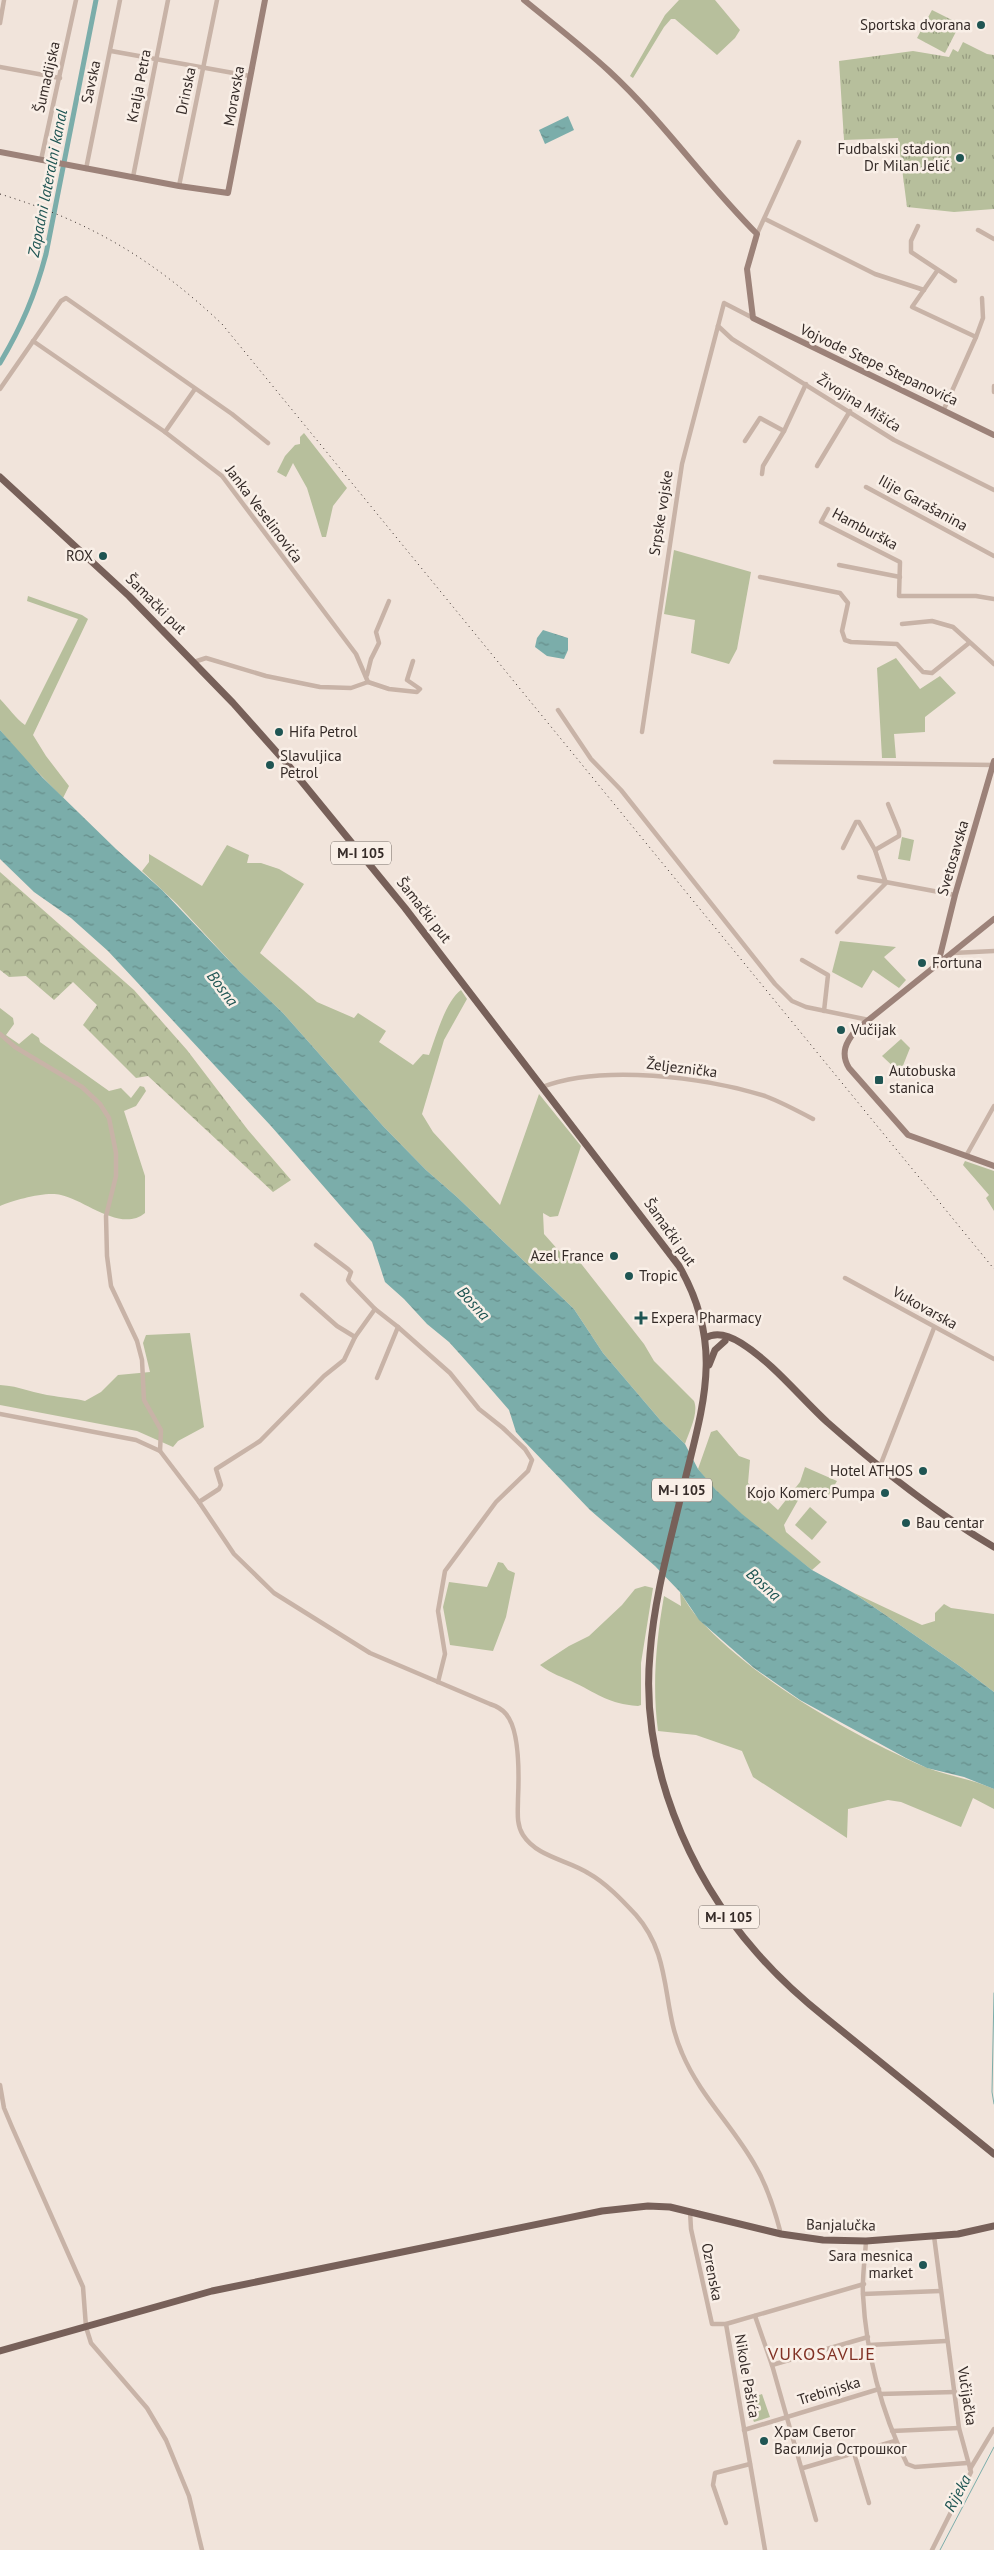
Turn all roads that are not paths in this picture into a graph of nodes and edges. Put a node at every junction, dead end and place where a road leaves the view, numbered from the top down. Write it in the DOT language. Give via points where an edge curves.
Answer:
graph roads {
  1 [pos="4,0"];
  2 [pos="76,0"];
  3 [pos="120,0"];
  4 [pos="168,0"];
  5 [pos="217,0"];
  6 [pos="265,0"];
  7 [pos="524,0"];
  8 [pos="0,23"];
  9 [pos="111,50"];
  10 [pos="157,59"];
  11 [pos="0,67"];
  12 [pos="204,67"];
  13 [pos="250,76"];
  14 [pos="60,78"];
  15 [pos="799,142"];
  16 [pos="0,152"];
  17 [pos="41,160"];
  18 [pos="86,169"];
  19 [pos="133,177"];
  20 [pos="179,186"];
  21 [pos="765,219"];
  22 [pos="918,226"];
  23 [pos="978,230"];
  24 [pos="757,234"];
  25 [pos="994,238"];
  26 [pos="937,271"];
  27 [pos="955,281"];
  28 [pos="924,290"];
  29 [pos="982,298"];
  30 [pos="753,318"];
  31 [pos="718,326"];
  32 [pos="976,337"];
  33 [pos="33,342"];
  34 [pos="806,384"];
  35 [pos="994,386"];
  36 [pos="0,389"];
  37 [pos="195,389"];
  38 [pos="994,392"];
  39 [pos="944,409"];
  40 [pos="850,412"];
  41 [pos="784,431"];
  42 [pos="165,432"];
  43 [pos="994,434"];
  44 [pos="745,441"];
  45 [pos="268,443"];
  46 [pos="817,466"];
  47 [pos="762,474"];
  48 [pos="0,477"];
  49 [pos="866,487"];
  50 [pos="994,490"];
  51 [pos="828,509"];
  52 [pos="994,556"];
  53 [pos="839,565"];
  54 [pos="760,577"];
  55 [pos="900,577"];
  56 [pos="994,599"];
  57 [pos="389,601"];
  58 [pos="902,624"];
  59 [pos="969,643"];
  60 [pos="413,661"];
  61 [pos="194,662"];
  62 [pos="994,664"];
  63 [pos="367,675"];
  64 [pos="368,682"];
  65 [pos="558,710"];
  66 [pos="642,732"];
  67 [pos="775,762"];
  68 [pos="994,764"];
  69 [pos="888,804"];
  70 [pos="843,848"];
  71 [pos="875,850"];
  72 [pos="859,877"];
  73 [pos="886,883"];
  74 [pos="955,895"];
  75 [pos="994,920"];
  76 [pos="837,932"];
  77 [pos="994,951"];
  78 [pos="953,953"];
  79 [pos="802,960"];
  80 [pos="938,964"];
  81 [pos="824,1011"];
  82 [pos="869,1020"];
  83 [pos="0,1034"];
  84 [pos="542,1087"];
  85 [pos="994,1106"];
  86 [pos="814,1119"];
  87 [pos="966,1156"];
  88 [pos="994,1166"];
  89 [pos="316,1245"];
  90 [pos="845,1278"];
  91 [pos="302,1295"];
  92 [pos="375,1309"];
  93 [pos="398,1327"];
  94 [pos="934,1328"];
  95 [pos="355,1337"];
  96 [pos="705,1338"];
  97 [pos="725,1341"];
  98 [pos="739,1341"];
  99 [pos="994,1359"];
  100 [pos="707,1370"];
  101 [pos="378,1378"];
  102 [pos="0,1414"];
  103 [pos="160,1451"];
  104 [pos="880,1466"];
  105 [pos="199,1502"];
  106 [pos="994,1547"];
  107 [pos="438,1682"];
  108 [pos="0,2085"];
  109 [pos="994,2154"];
  110 [pos="690,2210"];
  111 [pos="994,2226"];
  112 [pos="781,2234"];
  113 [pos="934,2236"];
  114 [pos="866,2241"];
  115 [pos="864,2284"];
  116 [pos="940,2291"];
  117 [pos="863,2294"];
  118 [pos="755,2316"];
  119 [pos="726,2324"];
  120 [pos="86,2327"];
  121 [pos="868,2336"];
  122 [pos="946,2341"];
  123 [pos="869,2345"];
  124 [pos="0,2352"];
  125 [pos="772,2365"];
  126 [pos="880,2391"];
  127 [pos="955,2392"];
  128 [pos="786,2416"];
  129 [pos="959,2428"];
  130 [pos="994,2429"];
  131 [pos="744,2430"];
  132 [pos="892,2431"];
  133 [pos="896,2441"];
  134 [pos="854,2453"];
  135 [pos="967,2463"];
  136 [pos="750,2464"];
  137 [pos="803,2468"];
  138 [pos="970,2469"];
  139 [pos="869,2503"];
  140 [pos="816,2520"];
  141 [pos="726,2523"];
  142 [pos="202,2550"];
  143 [pos="765,2550"];
  144 [pos="932,2550"];
  1 -- 8 [label="street"];
  2 -- 14 [label="street, Šumadijska"];
  3 -- 9 [label="street, Savska"];
  4 -- 10 [label="street, Kralja Petra"];
  5 -- 12 [label="street, Drinska"];
  6 -- 13 [label="street, Moravska"];
  7 -- 24 [label="street" via="609,71 691,159 722,200"];
  9 -- 10 [label="street"];
  9 -- 18 [label="street, Savska"];
  10 -- 12 [label="street"];
  10 -- 19 [label="street, Kralja Petra"];
  11 -- 14 [label="street"];
  12 -- 13 [label="street"];
  12 -- 20 [label="street, Drinska"];
  13 -- 20 [label="street, Moravska" via="230,188 225,194"];
  14 -- 17 [label="street, Šumadijska"];
  15 -- 21 [label="street"];
  16 -- 17 [label="street"];
  17 -- 18 [label="street"];
  18 -- 19 [label="street"];
  19 -- 20 [label="street"];
  21 -- 24 [label="street"];
  21 -- 28 [label="street" via="875,274"];
  22 -- 26 [label="street" via="911,241 911,252"];
  23 -- 25 [label="street"];
  24 -- 30 [label="street" via="747,269"];
  26 -- 27 [label="street"];
  26 -- 28 [label="street"];
  28 -- 32 [label="street" via="912,307"];
  29 -- 32 [label="street" via="983,318"];
  30 -- 31 [label="street, Srpske vojske" via="724,303"];
  30 -- 39 [label="street, Vojvode Stepe Stepanovića"];
  31 -- 34 [label="street, Živojina Mišića" via="732,339"];
  31 -- 66 [label="street, Srpske vojske" via="682,464"];
  32 -- 39 [label="street"];
  33 -- 36 [label="street"];
  33 -- 37 [label="street" via="66,298"];
  33 -- 42 [label="street, Janka Veselinovića"];
  34 -- 40 [label="street, Živojina Mišića"];
  34 -- 41 [label="street"];
  35 -- 38 [label="street"];
  37 -- 42 [label="street"];
  37 -- 45 [label="street"];
  39 -- 43 [label="street, Vojvode Stepe Stepanovića"];
  40 -- 46 [label="street"];
  40 -- 50 [label="street, Živojina Mišića" via="919,454"];
  41 -- 44 [label="street" via="760,418"];
  41 -- 47 [label="street" via="763,466"];
  42 -- 63 [label="street, Janka Veselinovića" via="222,476 356,654"];
  48 -- 61 [label="main road, Šamački put / M-I 105" via="87,555"];
  49 -- 52 [label="street, Ilije Garašanina"];
  51 -- 55 [label="street, Hamburška" via="821,522 900,562"];
  53 -- 55 [label="street"];
  54 -- 59 [label="street" via="840,593 848,603 841,634 846,640 897,644 923,672 932,673"];
  55 -- 56 [label="street, Hamburška" via="901,597 976,596"];
  57 -- 63 [label="street" via="376,632 379,644"];
  58 -- 59 [label="street" via="938,622 960,632"];
  59 -- 62 [label="street"];
  60 -- 64 [label="street" via="407,680 420,689 418,692 389,690"];
  61 -- 64 [label="street" via="206,658 266,676 320,687 351,688"];
  61 -- 84 [label="main road, Šamački put / M-I 105" via="351,840"];
  63 -- 64 [label="street, Janka Veselinovića"];
  65 -- 81 [label="street" via="586,753 621,790 775,984 792,1001"];
  67 -- 68 [label="street"];
  68 -- 74 [label="street, Svetosavska"];
  69 -- 71 [label="street" via="900,831 899,836"];
  70 -- 71 [label="street" via="856,822"];
  71 -- 73 [label="street"];
  72 -- 73 [label="street"];
  73 -- 74 [label="street"];
  73 -- 76 [label="street"];
  74 -- 80 [label="street, Svetosavska"];
  75 -- 78 [label="street"];
  77 -- 78 [label="street"];
  78 -- 80 [label="street"];
  79 -- 81 [label="street" via="828,975"];
  80 -- 82 [label="street"];
  81 -- 82 [label="street"];
  82 -- 87 [label="street" via="846,1044 846,1063 855,1076 908,1135"];
  83 -- 103 [label="street" via="15,1047 82,1087 109,1118 116,1153 116,1176 106,1216 111,1286 137,1341 142,1360 144,1400 161,1430"];
  84 -- 86 [label="street, Željeznička" via="557,1081 603,1075 707,1082 767,1097"];
  84 -- 96 [label="main road, Šamački put / M-I 105" via="674,1257 694,1294"];
  85 -- 87 [label="street"];
  87 -- 88 [label="street"];
  89 -- 92 [label="street" via="351,1272 348,1280"];
  90 -- 94 [label="street, Vukovarska"];
  91 -- 95 [label="street" via="337,1326"];
  92 -- 93 [label="street"];
  92 -- 95 [label="street"];
  93 -- 101 [label="street"];
  93 -- 107 [label="street" via="450,1373 479,1409 525,1449 532,1460 528,1471 496,1502 446,1571 438,1611 445,1654"];
  94 -- 99 [label="street, Vukovarska"];
  94 -- 104 [label="street"];
  95 -- 105 [label="street" via="344,1360 260,1441 216,1469 221,1485 219,1489"];
  96 -- 97 [label="main road" via="714,1342"];
  96 -- 98 [label="main road" via="715,1334"];
  96 -- 100 [label="main road, M-I 105"];
  97 -- 98 [label="main road"];
  97 -- 100 [label="main road" via="715,1350"];
  98 -- 104 [label="main road"];
  100 -- 109 [label="main road, M-I 105" via="704,1403 661,1578 649,1655 648,1687 653,1732 671,1805 693,1858 756,1953 798,1995"];
  102 -- 103 [label="street" via="136,1440"];
  103 -- 105 [label="street"];
  104 -- 106 [label="main road" via="942,1514"];
  105 -- 107 [label="street" via="234,1554 274,1593 370,1653"];
  107 -- 112 [label="street" via="490,1704 509,1717 518,1758 518,1818 523,1835 543,1852 600,1881 636,1915 652,1936 662,1960 672,2020 682,2053 707,2098 756,2166"];
  108 -- 120 [label="street" via="4,2108 83,2287"];
  110 -- 112 [label="main road, Banjalučka"];
  110 -- 119 [label="street, Ozrenska" via="710,2322"];
  110 -- 120 [label="main road, Banjalučka" via="648,2206 525,2225 212,2291"];
  111 -- 113 [label="main road, Banjalučka"];
  112 -- 114 [label="main road, Banjalučka"];
  113 -- 114 [label="main road, Banjalučka"];
  113 -- 116 [label="street, Vučijačka"];
  114 -- 115 [label="street"];
  115 -- 117 [label="street"];
  115 -- 118 [label="street"];
  116 -- 117 [label="street"];
  116 -- 122 [label="street, Vučijačka"];
  117 -- 121 [label="street"];
  118 -- 119 [label="street"];
  118 -- 125 [label="street"];
  119 -- 131 [label="street, Nikole Pašića"];
  120 -- 124 [label="main road, Banjalučka"];
  120 -- 142 [label="street" via="91,2343 147,2408 166,2440 189,2496"];
  121 -- 123 [label="street"];
  121 -- 125 [label="street"];
  122 -- 123 [label="street"];
  122 -- 127 [label="street, Vučijačka"];
  123 -- 126 [label="street"];
  125 -- 128 [label="street"];
  126 -- 127 [label="street, Trebinjska"];
  126 -- 128 [label="street, Trebinjska"];
  126 -- 132 [label="street"];
  127 -- 129 [label="street, Vučijačka"];
  128 -- 131 [label="street, Trebinjska"];
  128 -- 137 [label="street"];
  129 -- 132 [label="street"];
  129 -- 135 [label="street, Vučijačka"];
  130 -- 138 [label="street"];
  131 -- 136 [label="street, Nikole Pašića"];
  132 -- 133 [label="street"];
  133 -- 134 [label="street"];
  133 -- 135 [label="street" via="907,2464"];
  134 -- 137 [label="street"];
  134 -- 139 [label="street"];
  135 -- 138 [label="street, Vučijačka"];
  136 -- 141 [label="street" via="715,2473 713,2485"];
  136 -- 143 [label="street, Nikole Pašića"];
  137 -- 140 [label="street"];
  138 -- 144 [label="street" via="970,2475"];
}
